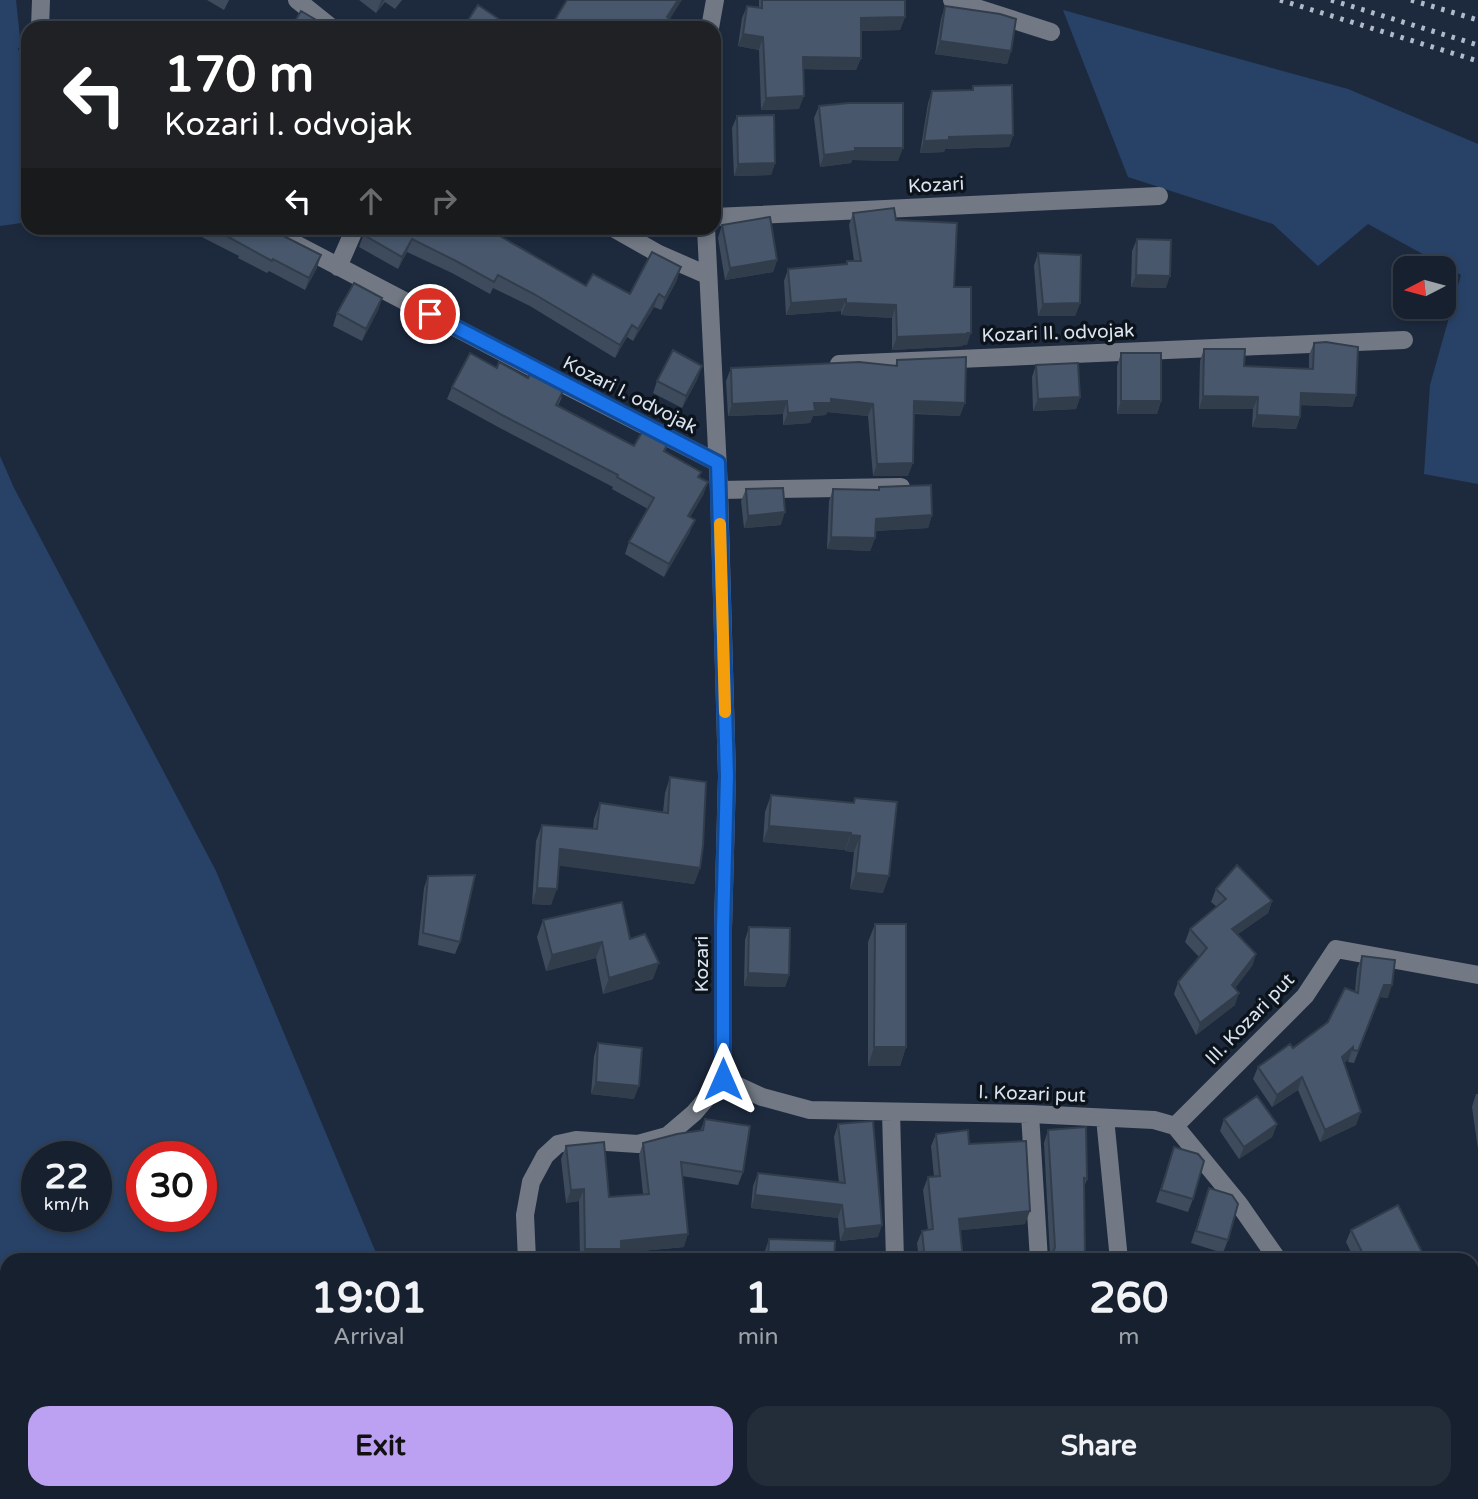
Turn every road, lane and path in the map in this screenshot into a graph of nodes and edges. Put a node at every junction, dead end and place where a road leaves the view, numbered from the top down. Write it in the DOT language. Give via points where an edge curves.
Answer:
graph roads {
  1 [pos="41,0"];
  2 [pos="297,0"];
  3 [pos="715,0"];
  4 [pos="952,0"];
  5 [pos="40,21"];
  6 [pos="323,21"];
  7 [pos="711,21"];
  8 [pos="1051,32"];
  9 [pos="1160,196"];
  10 [pos="721,217"];
  11 [pos="278,235"];
  12 [pos="352,235"];
  13 [pos="625,235"];
  14 [pos="706,235"];
  15 [pos="338,267"];
  16 [pos="707,275"];
  17 [pos="1404,340"];
  18 [pos="825,364"];
  19 [pos="718,463"];
  20 [pos="916,487"];
  21 [pos="719,490"];
  22 [pos="1478,975"];
  23 [pos="723,1079"];
  24 [pos="891,1111"];
  25 [pos="1030,1114"];
  26 [pos="1105,1118"];
  27 [pos="1174,1126"];
  28 [pos="527,1253"];
  29 [pos="895,1253"];
  30 [pos="1039,1253"];
  31 [pos="1118,1253"];
  32 [pos="1273,1253"];
  1 -- 5 [label="street"];
  2 -- 6 [label="street"];
  3 -- 7 [label="street"];
  4 -- 8 [label="street"];
  9 -- 10 [label="street, Kozari"];
  11 -- 15 [label="street, Kozari I. odvojak"];
  12 -- 15 [label="street"];
  13 -- 16 [label="street"];
  14 -- 16 [label="street, Kozari"];
  15 -- 19 [label="street, Kozari I. odvojak"];
  16 -- 19 [label="street, Kozari" via="720,369"];
  17 -- 18 [label="street, Kozari II. odvojak"];
  19 -- 21 [label="street, Kozari"];
  20 -- 21 [label="street"];
  21 -- 23 [label="street, Kozari" via="727,776"];
  22 -- 27 [label="street, III. Kozari put" via="1336,949 1305,996"];
  23 -- 24 [label="street, I. Kozari put" via="762,1097 810,1110"];
  23 -- 28 [label="street" via="667,1136 638,1144 576,1140 558,1144 545,1156 531,1182 525,1215"];
  24 -- 25 [label="street, I. Kozari put"];
  24 -- 29 [label="street"];
  25 -- 26 [label="street, I. Kozari put"];
  25 -- 30 [label="street"];
  26 -- 27 [label="street, I. Kozari put" via="1154,1120"];
  26 -- 31 [label="street"];
  27 -- 32 [label="street"];
}
